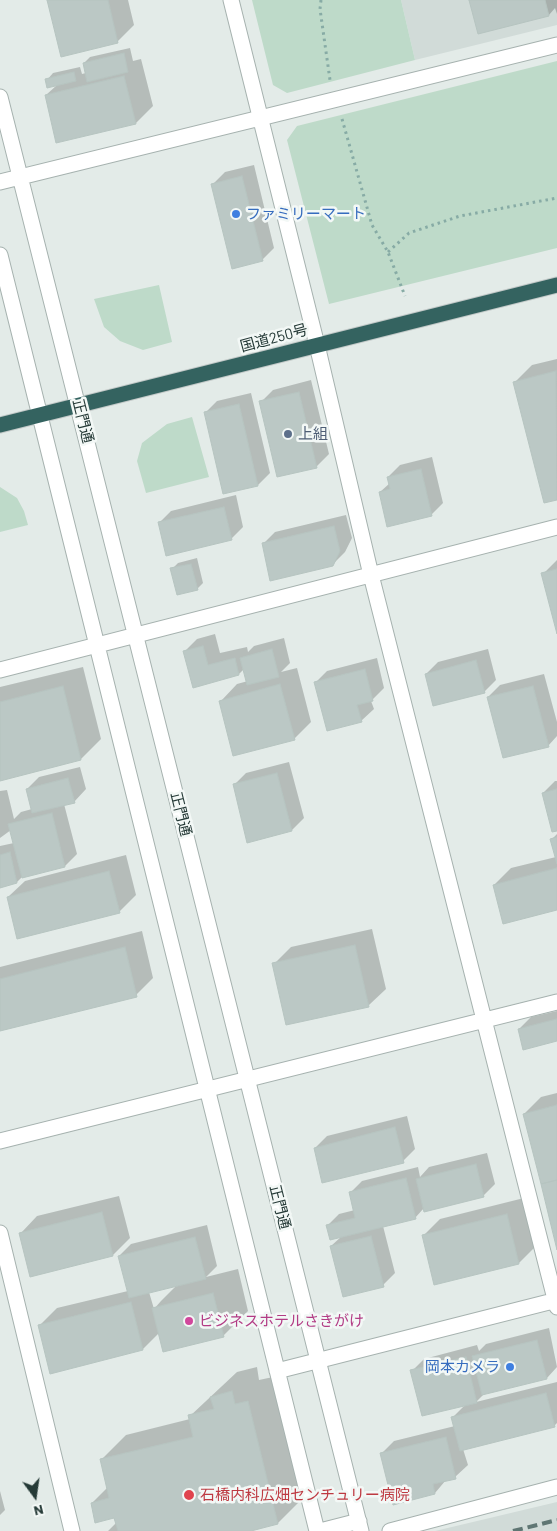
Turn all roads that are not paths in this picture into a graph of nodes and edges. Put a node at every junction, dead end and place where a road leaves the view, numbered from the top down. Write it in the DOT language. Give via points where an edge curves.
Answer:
graph roads {
  1 [pos="231,0"];
  2 [pos="557,45"];
  3 [pos="0,98"];
  4 [pos="260,118"];
  5 [pos="19,177"];
  6 [pos="0,182"];
  7 [pos="0,255"];
  8 [pos="557,285"];
  9 [pos="317,345"];
  10 [pos="79,406"];
  11 [pos="39,416"];
  12 [pos="0,425"];
  13 [pos="557,527"];
  14 [pos="371,575"];
  15 [pos="136,635"];
  16 [pos="96,646"];
  17 [pos="0,670"];
  18 [pos="557,1002"];
  19 [pos="485,1020"];
  20 [pos="248,1079"];
  21 [pos="207,1089"];
  22 [pos="0,1141"];
  23 [pos="0,1233"];
  24 [pos="556,1302"];
  25 [pos="319,1361"];
  26 [pos="277,1371"];
  27 [pos="557,1487"];
  28 [pos="360,1526"];
  29 [pos="72,1531"];
  30 [pos="319,1531"];
  31 [pos="390,1531"];
  1 -- 4 [label="street"];
  2 -- 4 [label="street"];
  3 -- 5 [label="street, 正門通"];
  4 -- 5 [label="street"];
  4 -- 9 [label="street"];
  5 -- 6 [label="street"];
  5 -- 10 [label="street, 正門通"];
  7 -- 11 [label="street"];
  8 -- 9 [label="highway, 国道250号"];
  9 -- 10 [label="highway, 国道250号"];
  9 -- 14 [label="street"];
  10 -- 11 [label="highway, 国道250号"];
  10 -- 15 [label="street, 正門通"];
  11 -- 12 [label="highway, 国道250号"];
  11 -- 16 [label="street"];
  13 -- 14 [label="street"];
  14 -- 15 [label="street"];
  14 -- 19 [label="street"];
  15 -- 16 [label="street"];
  15 -- 20 [label="street, 正門通"];
  16 -- 17 [label="street"];
  16 -- 21 [label="street"];
  18 -- 19 [label="street"];
  19 -- 20 [label="street"];
  19 -- 24 [label="street"];
  20 -- 21 [label="street"];
  20 -- 25 [label="street, 正門通"];
  21 -- 22 [label="street"];
  21 -- 26 [label="street"];
  23 -- 29 [label="street"];
  24 -- 25 [label="street"];
  25 -- 26 [label="street"];
  25 -- 28 [label="street, 正門通"];
  26 -- 30 [label="street"];
  27 -- 31 [label="street"];
  28 -- 30 [label="street"];
}
